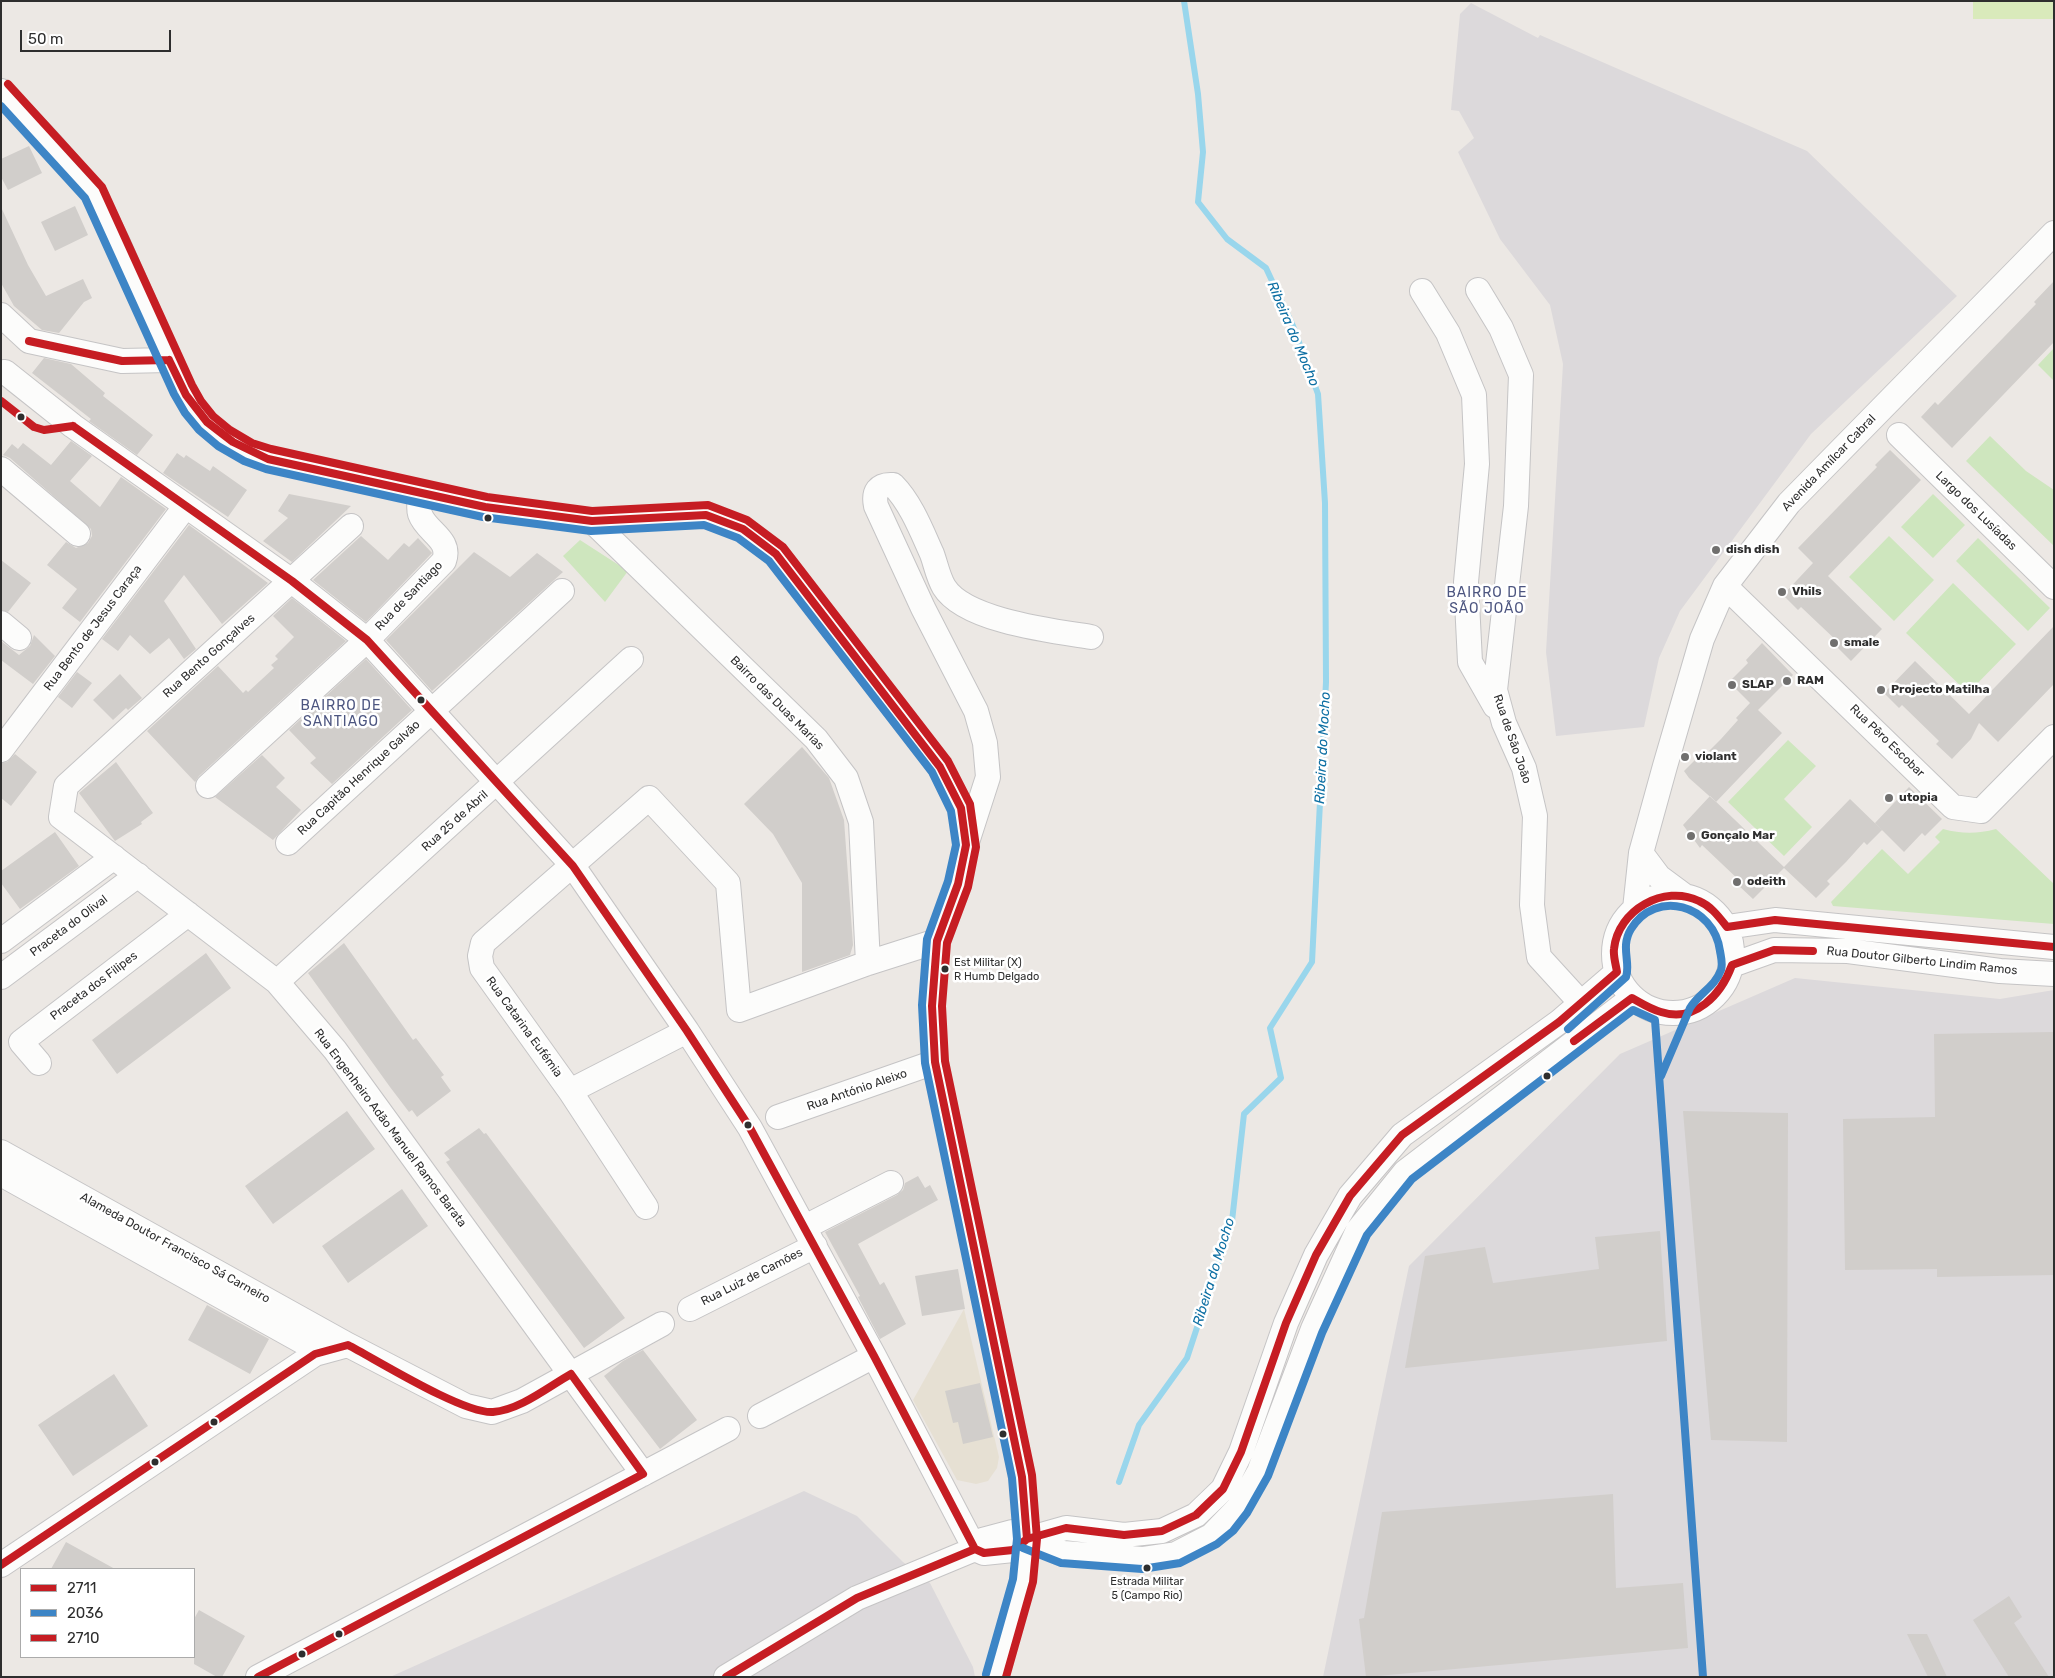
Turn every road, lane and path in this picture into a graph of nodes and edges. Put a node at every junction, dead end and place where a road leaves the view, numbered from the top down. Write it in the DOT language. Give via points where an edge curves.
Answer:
graph roads {
  1 [pos="1,92"];
  2 [pos="2049,247"];
  3 [pos="1478,290"];
  4 [pos="1422,292"];
  5 [pos="1,315"];
  6 [pos="29,341"];
  7 [pos="169,360"];
  8 [pos="3,374"];
  9 [pos="1899,435"];
  10 [pos="1,469"];
  11 [pos="420,494"];
  12 [pos="185,507"];
  13 [pos="592,521"];
  14 [pos="351,526"];
  15 [pos="78,534"];
  16 [pos="292,581"];
  17 [pos="1725,586"];
  18 [pos="2054,587"];
  19 [pos="562,591"];
  20 [pos="1091,637"];
  21 [pos="367,640"];
  22 [pos="631,659"];
  23 [pos="432,711"];
  24 [pos="1504,723"];
  25 [pos="2054,738"];
  26 [pos="2,747"];
  27 [pos="497,783"];
  28 [pos="66,786"];
  29 [pos="208,786"];
  30 [pos="288,843"];
  31 [pos="966,845"];
  32 [pos="1642,853"];
  33 [pos="114,857"];
  34 [pos="573,866"];
  35 [pos="138,875"];
  36 [pos="1686,896"];
  37 [pos="1635,909"];
  38 [pos="188,914"];
  39 [pos="1727,927"];
  40 [pos="1,941"];
  41 [pos="937,941"];
  42 [pos="2054,946"];
  43 [pos="868,963"];
  44 [pos="1732,965"];
  45 [pos="1616,972"];
  46 [pos="2054,974"];
  47 [pos="1,977"];
  48 [pos="277,982"];
  49 [pos="1632,998"];
  50 [pos="1581,1003"];
  51 [pos="687,1030"];
  52 [pos="935,1062"];
  53 [pos="39,1063"];
  54 [pos="570,1090"];
  55 [pos="778,1117"];
  56 [pos="1,1152"];
  57 [pos="1,1174"];
  58 [pos="891,1183"];
  59 [pos="646,1208"];
  60 [pos="810,1236"];
  61 [pos="690,1309"];
  62 [pos="662,1324"];
  63 [pos="348,1345"];
  64 [pos="321,1352"];
  65 [pos="874,1356"];
  66 [pos="571,1374"];
  67 [pos="760,1416"];
  68 [pos="728,1429"];
  69 [pos="643,1474"];
  70 [pos="1028,1539"];
  71 [pos="975,1549"];
  72 [pos="1,1565"];
  73 [pos="258,1677"];
  74 [pos="726,1677"];
  75 [pos="996,1677"];
  1 -- 7 [label="street" via="93,192"];
  2 -- 17 [label="street, Avenida Amílcar Cabral" via="1789,503"];
  3 -- 24 [label="street, Rua de São João" via="1501,328 1521,375 1516,506 1495,690"];
  4 -- 24 [label="street" via="1448,333 1474,395 1477,464 1466,582 1470,662"];
  5 -- 6 [label="street"];
  6 -- 7 [label="street" via="122,361"];
  6 -- 8 [label="street"];
  7 -- 11 [label="street" via="183,390 206,424 248,452"];
  8 -- 12 [label="street"];
  9 -- 18 [label="street, Largo dos Lusíadas"];
  10 -- 15 [label="street"];
  11 -- 13 [label="street" via="485,507"];
  11 -- 21 [label="street, Rua de Santiago" via="420,515 445,547 444,561"];
  12 -- 16 [label="street"];
  12 -- 26 [label="street, Rua Bento de Jesus Caraça"];
  13 -- 31 [label="street" via="706,515 743,529 776,554 940,767 961,808"];
  13 -- 43 [label="street, Bairro das Duas Marias" via="816,739 846,778 861,822"];
  14 -- 16 [label="street, Rua Bento Gonçalves"];
  16 -- 21 [label="street"];
  16 -- 28 [label="street, Rua Bento Gonçalves"];
  17 -- 25 [label="street, Rua Pêro Escobar" via="1954,807 1981,811"];
  17 -- 32 [label="street, Avenida Amílcar Cabral" via="1702,639"];
  19 -- 23 [label="street, Rua Capitão Henrique Galvão"];
  20 -- 31 [label="street" via="982,614 963,605 943,586 905,499 894,485 885,484 878,488 874,496 876,506 976,711 985,743 988,777"];
  21 -- 23 [label="street"];
  21 -- 29 [label="street, Rua de Santiago"];
  22 -- 27 [label="street, Rua 25 de Abril"];
  23 -- 27 [label="street"];
  23 -- 30 [label="street, Rua Capitão Henrique Galvão"];
  24 -- 50 [label="street, Rua de São João" via="1524,768 1535,816 1532,906 1539,956"];
  27 -- 34 [label="street"];
  27 -- 48 [label="street, Rua 25 de Abril"];
  28 -- 33 [label="street, Rua Engenheiro Adão Manuel Ramos Barata" via="62,817"];
  31 -- 41 [label="street" via="958,884"];
  32 -- 36 [label="street" via="1659,877"];
  32 -- 37 [label="street, Avenida Amílcar Cabral"];
  33 -- 35 [label="street, Rua Engenheiro Adão Manuel Ramos Barata"];
  33 -- 40 [label="street"];
  34 -- 43 [label="street, Rua Catarina Eufémia" via="649,798 728,883 738,1010"];
  34 -- 51 [label="street"];
  34 -- 54 [label="street, Rua Catarina Eufémia" via="483,943 480,956 482,968"];
  35 -- 38 [label="street, Rua Engenheiro Adão Manuel Ramos Barata"];
  35 -- 47 [label="street, Praceta do Olival"];
  36 -- 37 [label="street" via="1676,894 1655,898"];
  36 -- 39 [label="street" via="1714,910"];
  37 -- 45 [label="street" via="1620,927 1614,949"];
  38 -- 48 [label="street, Rua Engenheiro Adão Manuel Ramos Barata"];
  38 -- 53 [label="street, Praceta dos Filipes" via="22,1042"];
  39 -- 42 [label="street" via="1775,920"];
  39 -- 44 [label="street"];
  41 -- 43 [label="street"];
  41 -- 52 [label="street" via="932,1006"];
  44 -- 46 [label="street, Rua Doutor Gilberto Lindim Ramos" via="1774,950 1848,951 2000,971"];
  44 -- 49 [label="street" via="1717,995 1701,1007 1684,1013 1665,1014"];
  45 -- 49 [label="street"];
  45 -- 50 [label="street"];
  48 -- 66 [label="street, Rua Engenheiro Adão Manuel Ramos Barata" via="335,1050"];
  49 -- 70 [label="street" via="1405,1172 1358,1230 1313,1329 1259,1472 1240,1508 1211,1536 1176,1554 1142,1559 1063,1553"];
  50 -- 70 [label="street" via="1402,1135 1350,1196 1316,1255 1286,1323 1242,1452 1223,1489 1203,1509 1162,1530 1124,1535 1066,1528"];
  51 -- 54 [label="street, Rua Catarina Eufémia"];
  51 -- 60 [label="street" via="750,1128"];
  52 -- 55 [label="street, Rua António Aleixo"];
  52 -- 70 [label="street" via="1022,1477"];
  54 -- 59 [label="street, Rua Catarina Eufémia"];
  56 -- 63 [label="street, Alameda Doutor Francisco Sá Carneiro"];
  57 -- 64 [label="street, Alameda Doutor Francisco Sá Carneiro"];
  58 -- 60 [label="street, Rua Luiz de Camões"];
  60 -- 61 [label="street, Rua Luiz de Camões"];
  60 -- 65 [label="street"];
  62 -- 66 [label="street, Alameda Doutor Francisco Sá Carneiro"];
  63 -- 64 [label="street"];
  63 -- 66 [label="street, Alameda Doutor Francisco Sá Carneiro" via="466,1406 492,1412 522,1401"];
  64 -- 72 [label="street"];
  65 -- 67 [label="street"];
  65 -- 71 [label="street"];
  66 -- 69 [label="street, Rua Engenheiro Adão Manuel Ramos Barata"];
  68 -- 69 [label="street"];
  69 -- 73 [label="street"];
  70 -- 71 [label="street" via="1013,1550 984,1552"];
  70 -- 75 [label="street" via="1023,1581"];
  71 -- 74 [label="street" via="857,1598"];
}
